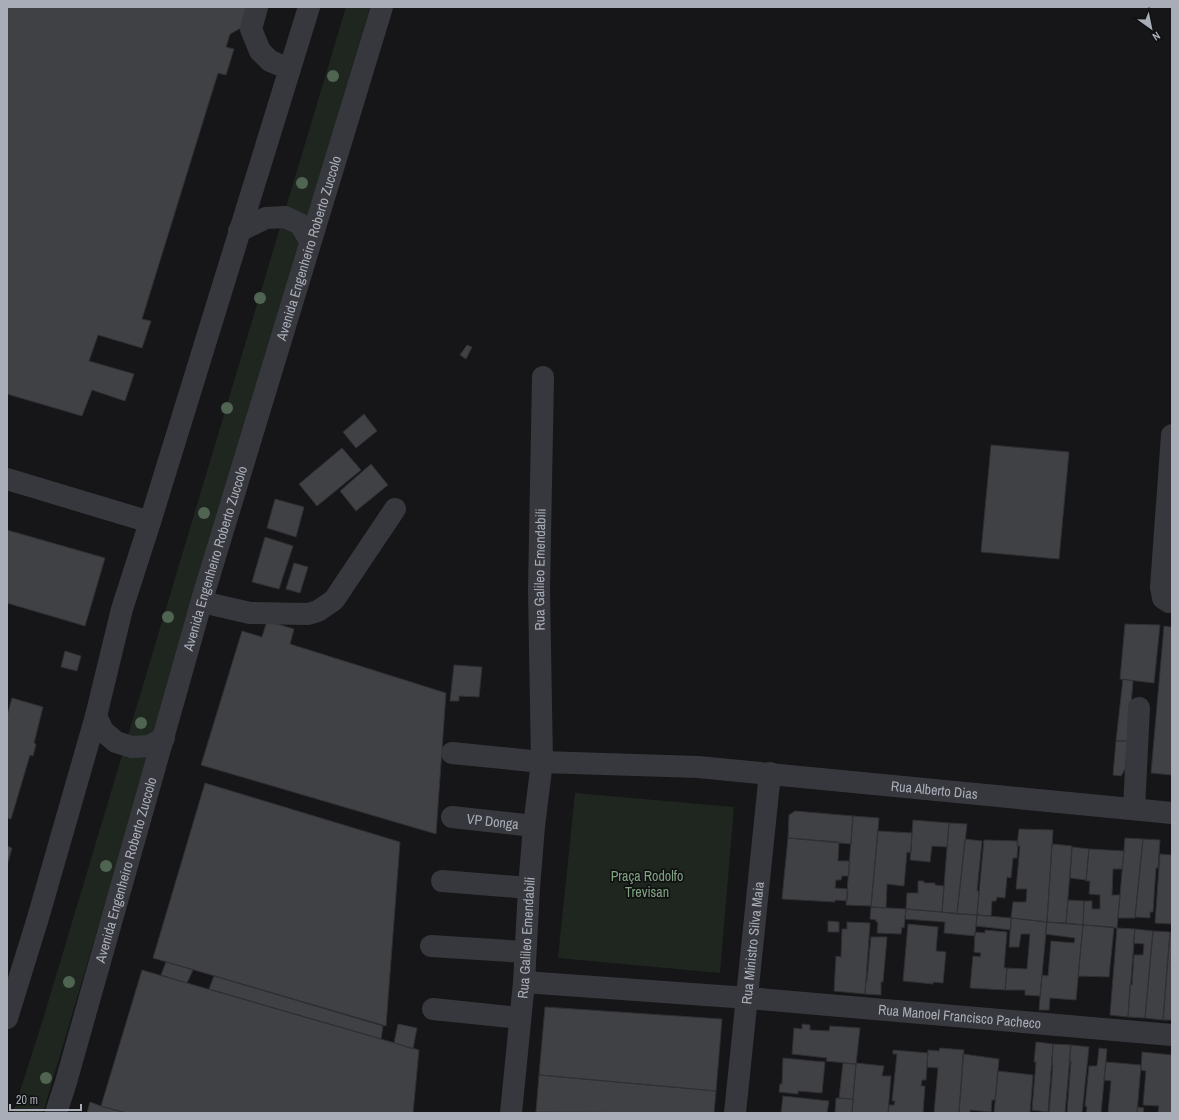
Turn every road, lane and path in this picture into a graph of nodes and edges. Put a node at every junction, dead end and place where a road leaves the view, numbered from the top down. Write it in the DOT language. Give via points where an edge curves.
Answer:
graph roads {
  1 [pos="257,7"];
  2 [pos="309,7"];
  3 [pos="382,7"];
  4 [pos="290,69"];
  5 [pos="239,231"];
  6 [pos="310,241"];
  7 [pos="543,377"];
  8 [pos="1172,435"];
  9 [pos="7,480"];
  10 [pos="395,509"];
  11 [pos="150,522"];
  12 [pos="1168,601"];
  13 [pos="202,602"];
  14 [pos="1139,708"];
  15 [pos="96,716"];
  16 [pos="164,738"];
  17 [pos="452,753"];
  18 [pos="542,762"];
  19 [pos="770,773"];
  20 [pos="1134,809"];
  21 [pos="1172,813"];
  22 [pos="452,817"];
  23 [pos="534,826"];
  24 [pos="442,881"];
  25 [pos="529,888"];
  26 [pos="431,946"];
  27 [pos="525,952"];
  28 [pos="524,982"];
  29 [pos="748,998"];
  30 [pos="433,1009"];
  31 [pos="7,1018"];
  32 [pos="520,1018"];
  33 [pos="1172,1035"];
  34 [pos="56,1113"];
  35 [pos="511,1113"];
  36 [pos="735,1113"];
  1 -- 4 [label="street" via="251,29 260,51 270,61"];
  2 -- 4 [label="street"];
  3 -- 6 [label="street, Avenida Engenheiro Roberto Zuccolo"];
  4 -- 5 [label="street"];
  5 -- 6 [label="street" via="266,218 285,217 300,224"];
  5 -- 11 [label="street"];
  6 -- 13 [label="street, Avenida Engenheiro Roberto Zuccolo"];
  7 -- 18 [label="street, Rua Galileo Emendabili" via="540,590"];
  8 -- 12 [label="street" via="1161,587 1162,595"];
  9 -- 11 [label="street"];
  10 -- 13 [label="street" via="334,600 318,611 308,614 250,613"];
  11 -- 15 [label="street" via="122,609"];
  13 -- 16 [label="street, Avenida Engenheiro Roberto Zuccolo"];
  14 -- 20 [label="street"];
  15 -- 16 [label="street" via="103,731 116,742 132,747 149,746"];
  15 -- 31 [label="street"];
  16 -- 34 [label="street, Avenida Engenheiro Roberto Zuccolo"];
  17 -- 18 [label="street"];
  18 -- 19 [label="street, Rua Alberto Dias" via="698,767"];
  18 -- 23 [label="street, Rua Galileo Emendabili"];
  19 -- 20 [label="street, Rua Alberto Dias"];
  19 -- 29 [label="street, Rua Ministro Silva Maia"];
  20 -- 21 [label="street, Rua Alberto Dias"];
  22 -- 23 [label="street, VP Donga"];
  23 -- 25 [label="street, Rua Galileo Emendabili"];
  24 -- 25 [label="street"];
  25 -- 27 [label="street, Rua Galileo Emendabili"];
  26 -- 27 [label="street"];
  27 -- 28 [label="street, Rua Galileo Emendabili"];
  28 -- 29 [label="street, Rua Manoel Francisco Pacheco"];
  28 -- 32 [label="street, Rua Galileo Emendabili"];
  29 -- 33 [label="street, Rua Manoel Francisco Pacheco"];
  29 -- 36 [label="street, Rua Ministro Silva Maia"];
  30 -- 32 [label="street"];
  32 -- 35 [label="street, Rua Galileo Emendabili"];
}
